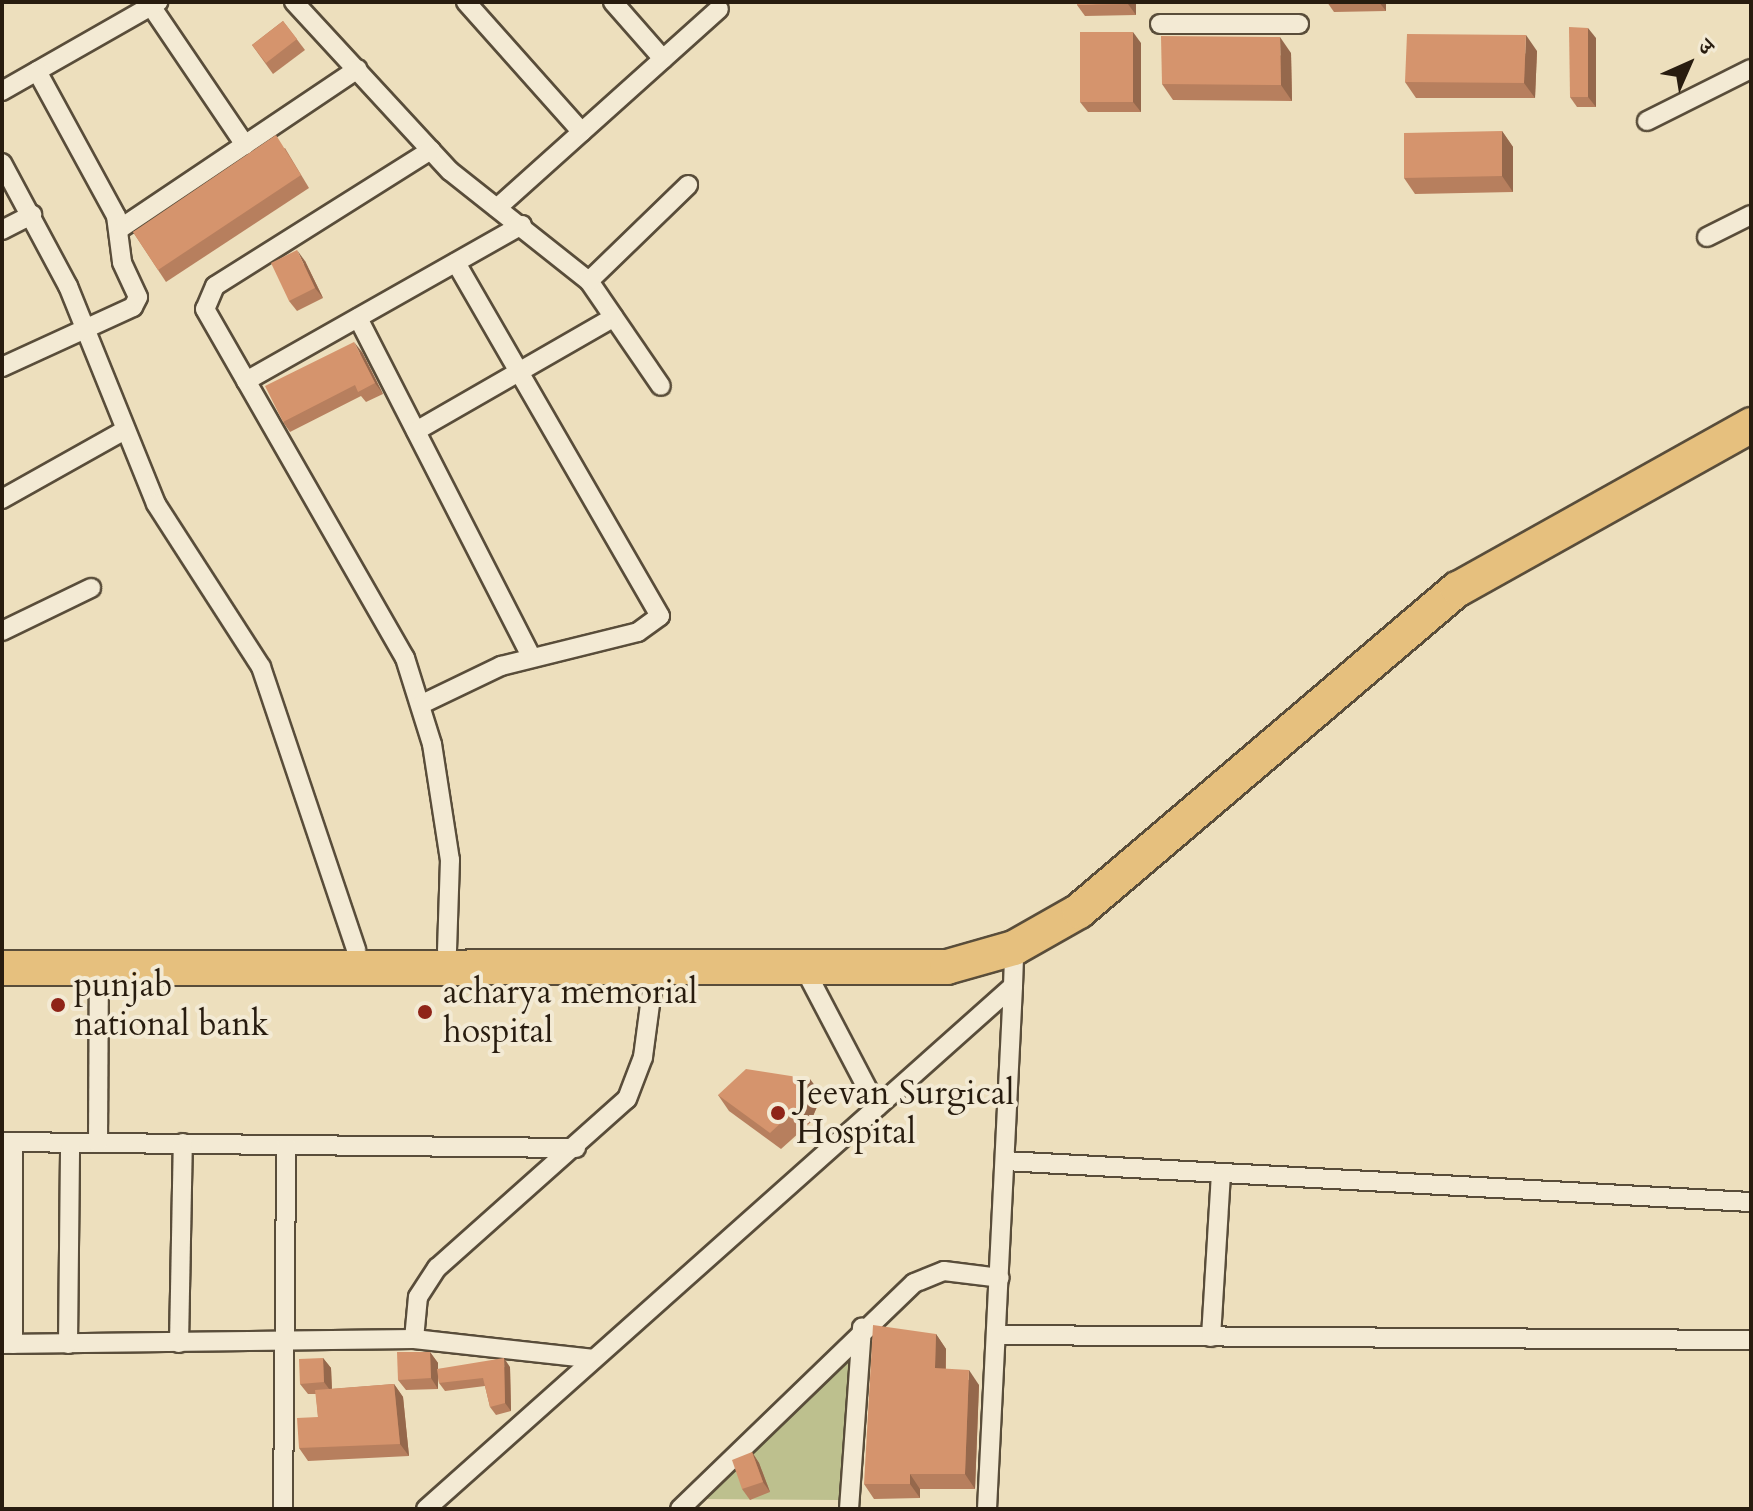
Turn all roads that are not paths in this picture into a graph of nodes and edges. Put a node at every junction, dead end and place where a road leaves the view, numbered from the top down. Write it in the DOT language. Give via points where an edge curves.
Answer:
graph roads {
  1 [pos="466,2"];
  2 [pos="613,2"];
  3 [pos="155,4"];
  4 [pos="303,5"];
  5 [pos="719,9"];
  6 [pos="1160,24"];
  7 [pos="1299,24"];
  8 [pos="663,59"];
  9 [pos="358,69"];
  10 [pos="1751,69"];
  11 [pos="37,71"];
  12 [pos="2,91"];
  13 [pos="1647,121"];
  14 [pos="582,132"];
  15 [pos="245,145"];
  16 [pos="431,150"];
  17 [pos="2,163"];
  18 [pos="688,185"];
  19 [pos="497,208"];
  20 [pos="32,215"];
  21 [pos="1751,215"];
  22 [pos="522,225"];
  23 [pos="121,228"];
  24 [pos="2,230"];
  25 [pos="1707,237"];
  26 [pos="456,263"];
  27 [pos="589,281"];
  28 [pos="614,317"];
  29 [pos="358,318"];
  30 [pos="85,329"];
  31 [pos="2,367"];
  32 [pos="517,374"];
  33 [pos="246,381"];
  34 [pos="661,386"];
  35 [pos="1751,425"];
  36 [pos="125,430"];
  37 [pos="416,431"];
  38 [pos="2,499"];
  39 [pos="91,588"];
  40 [pos="2,631"];
  41 [pos="531,656"];
  42 [pos="422,704"];
  43 [pos="2,949"];
  44 [pos="356,950"];
  45 [pos="447,950"];
  46 [pos="1002,951"];
  47 [pos="803,966"];
  48 [pos="655,967"];
  49 [pos="2,968"];
  50 [pos="99,968"];
  51 [pos="1013,986"];
  52 [pos="877,1107"];
  53 [pos="8,1142"];
  54 [pos="98,1143"];
  55 [pos="183,1143"];
  56 [pos="70,1144"];
  57 [pos="286,1145"];
  58 [pos="576,1148"];
  59 [pos="1005,1161"];
  60 [pos="1221,1173"];
  61 [pos="1751,1202"];
  62 [pos="1000,1278"];
  63 [pos="862,1327"];
  64 [pos="998,1335"];
  65 [pos="1211,1337"];
  66 [pos="414,1339"];
  67 [pos="1751,1340"];
  68 [pos="285,1342"];
  69 [pos="179,1343"];
  70 [pos="8,1344"];
  71 [pos="68,1344"];
  72 [pos="594,1359"];
  73 [pos="283,1509"];
  74 [pos="426,1509"];
  75 [pos="680,1509"];
  76 [pos="849,1509"];
  77 [pos="987,1509"];
  1 -- 14 [label="street"];
  2 -- 8 [label="street"];
  3 -- 11 [label="street"];
  3 -- 15 [label="street"];
  4 -- 9 [label="street"];
  5 -- 8 [label="street"];
  6 -- 7 [label="street"];
  8 -- 14 [label="street"];
  9 -- 15 [label="street"];
  9 -- 16 [label="street"];
  10 -- 13 [label="street"];
  11 -- 12 [label="street"];
  11 -- 23 [label="street"];
  14 -- 19 [label="street"];
  15 -- 23 [label="street"];
  16 -- 19 [label="street"];
  16 -- 33 [label="street" via="206,296 213,326"];
  17 -- 20 [label="street"];
  18 -- 27 [label="street"];
  19 -- 22 [label="street"];
  20 -- 24 [label="street"];
  20 -- 30 [label="street"];
  21 -- 25 [label="street"];
  22 -- 26 [label="street"];
  22 -- 27 [label="street"];
  23 -- 30 [label="street" via="122,262 138,297"];
  26 -- 29 [label="street"];
  26 -- 32 [label="street"];
  27 -- 28 [label="street"];
  28 -- 32 [label="street"];
  28 -- 34 [label="street"];
  29 -- 33 [label="street"];
  29 -- 37 [label="street"];
  30 -- 31 [label="street"];
  30 -- 36 [label="street"];
  32 -- 37 [label="street"];
  32 -- 41 [label="street" via="660,616 638,632"];
  33 -- 42 [label="street" via="388,621"];
  35 -- 46 [label="highway" via="1458,589 1079,911"];
  36 -- 38 [label="street"];
  36 -- 44 [label="street" via="156,504 261,667"];
  37 -- 41 [label="street"];
  39 -- 40 [label="street"];
  41 -- 42 [label="street"];
  42 -- 45 [label="street" via="450,860"];
  43 -- 44 [label="highway"];
  44 -- 45 [label="highway"];
  45 -- 46 [label="highway"];
  46 -- 47 [label="highway" via="947,967"];
  46 -- 51 [label="street"];
  47 -- 48 [label="highway"];
  47 -- 52 [label="street"];
  48 -- 50 [label="highway"];
  48 -- 58 [label="street" via="643,1057 627,1099"];
  49 -- 50 [label="highway"];
  50 -- 54 [label="street"];
  51 -- 52 [label="street"];
  51 -- 59 [label="street"];
  52 -- 72 [label="street"];
  53 -- 56 [label="street"];
  53 -- 70 [label="street"];
  54 -- 55 [label="street"];
  54 -- 56 [label="street"];
  55 -- 57 [label="street"];
  55 -- 69 [label="street"];
  56 -- 71 [label="street"];
  57 -- 58 [label="street"];
  57 -- 68 [label="street"];
  58 -- 66 [label="street" via="437,1268 418,1297"];
  59 -- 60 [label="street"];
  59 -- 62 [label="street"];
  60 -- 61 [label="street"];
  60 -- 65 [label="street"];
  62 -- 63 [label="street" via="927,1275"];
  62 -- 64 [label="street"];
  63 -- 75 [label="street"];
  63 -- 76 [label="street"];
  64 -- 65 [label="street"];
  64 -- 77 [label="street"];
  65 -- 67 [label="street"];
  66 -- 68 [label="street"];
  66 -- 72 [label="street"];
  68 -- 69 [label="street"];
  68 -- 73 [label="street"];
  69 -- 71 [label="street"];
  70 -- 71 [label="street"];
  72 -- 74 [label="street"];
}
